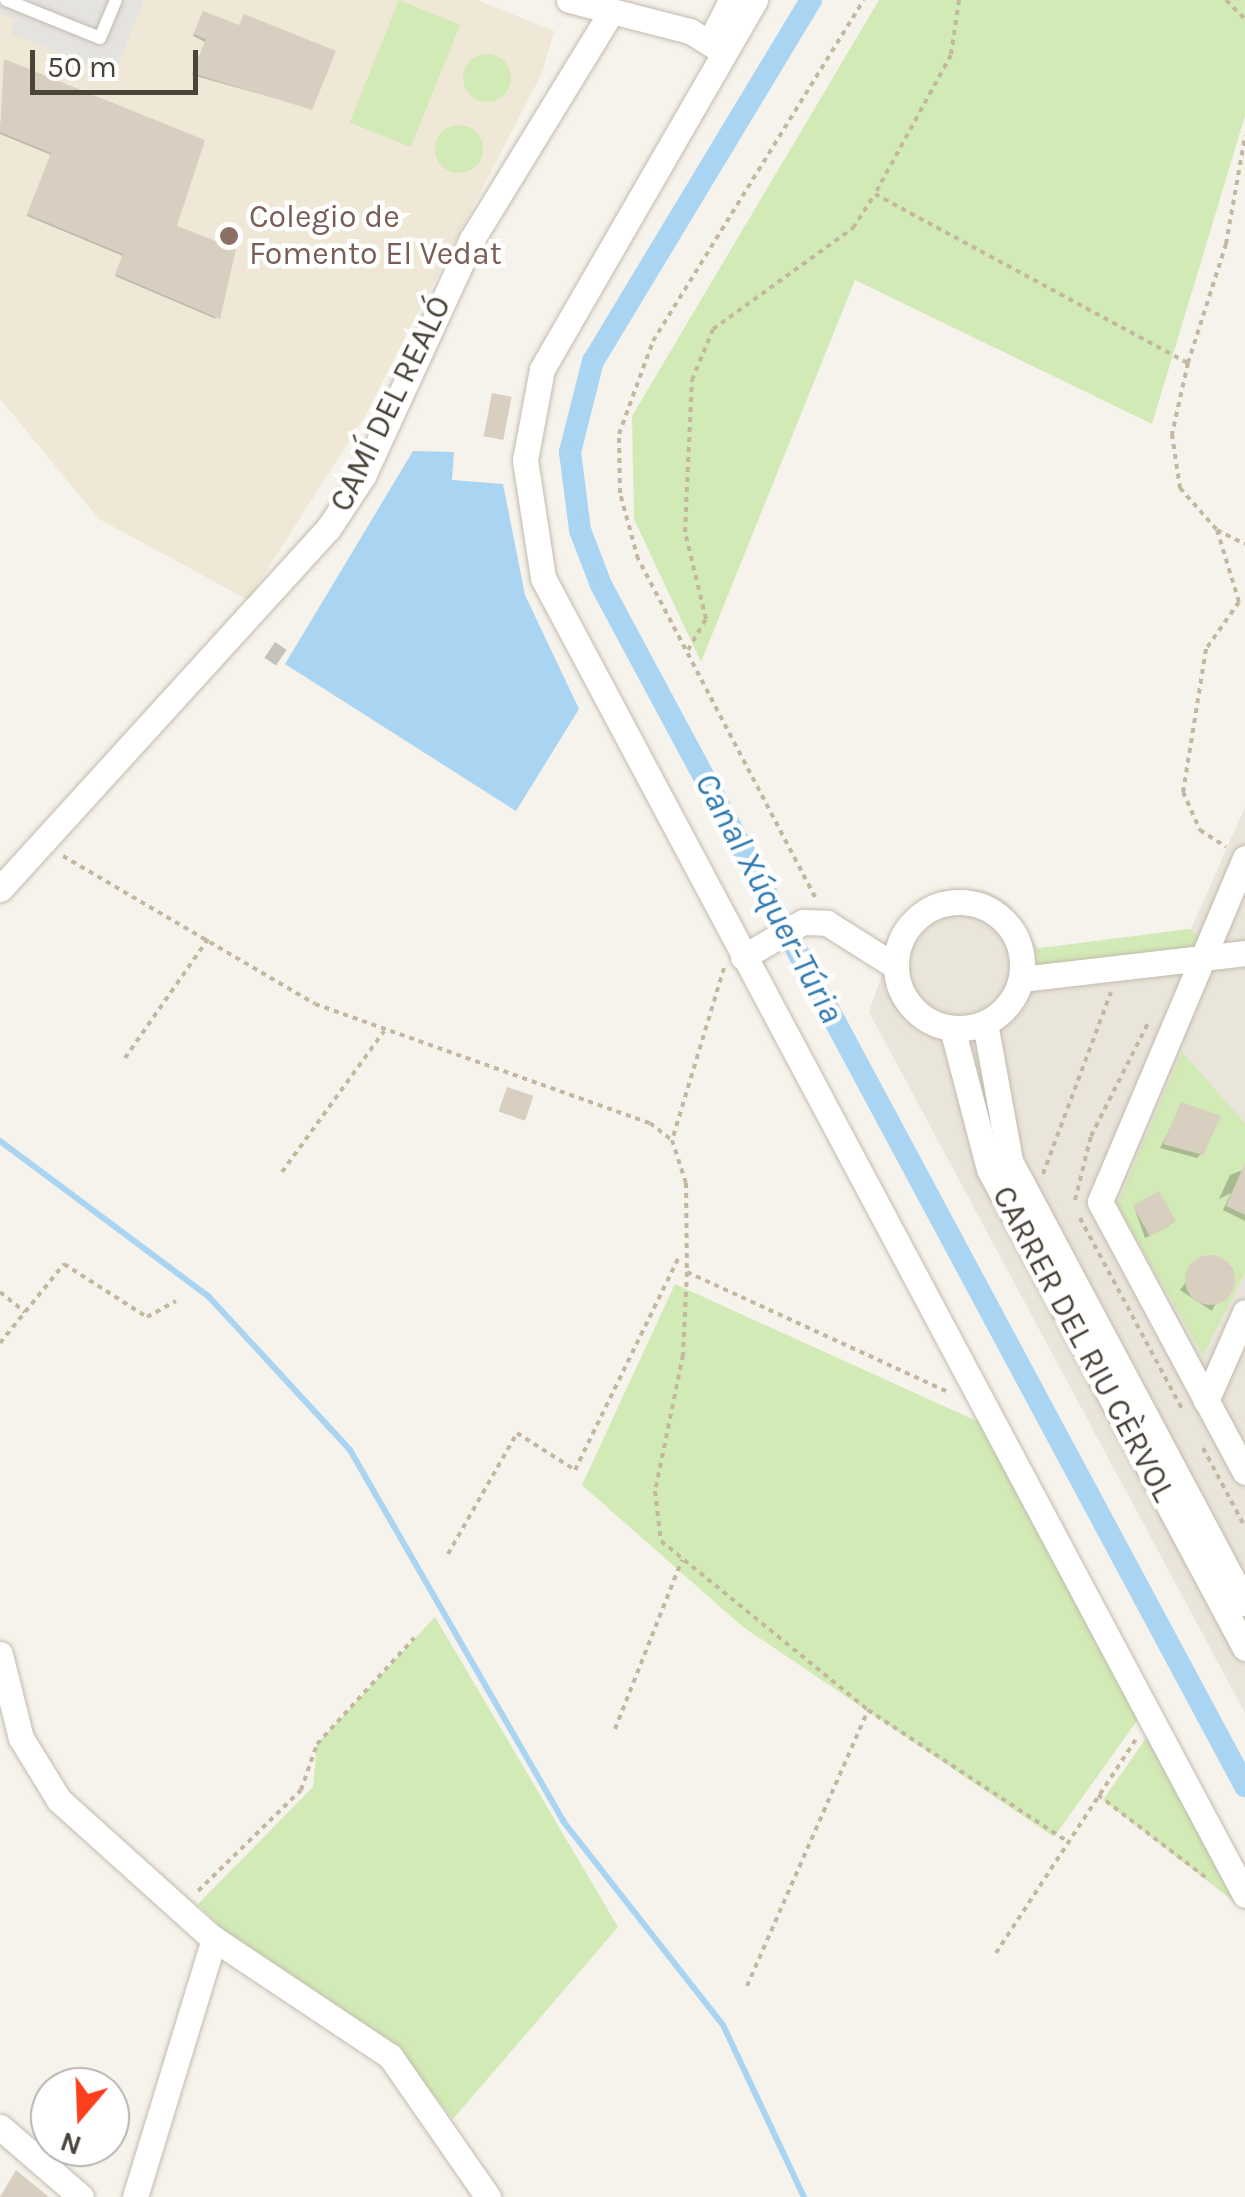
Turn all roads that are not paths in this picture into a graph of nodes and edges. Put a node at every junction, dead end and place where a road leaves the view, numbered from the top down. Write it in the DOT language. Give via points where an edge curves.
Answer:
graph roads {
  1 [pos="6,0"];
  2 [pos="116,0"];
  3 [pos="569,0"];
  4 [pos="755,0"];
  5 [pos="40,7"];
  6 [pos="726,9"];
  7 [pos="609,15"];
  8 [pos="690,31"];
  9 [pos="724,52"];
  10 [pos="1239,854"];
  11 [pos="0,889"];
  12 [pos="1236,898"];
  13 [pos="750,952"];
  14 [pos="1245,954"];
  15 [pos="1201,958"];
  16 [pos="895,966"];
  17 [pos="1021,979"];
  18 [pos="985,1022"];
  19 [pos="952,1028"];
  20 [pos="1245,1312"];
  21 [pos="1206,1401"];
  22 [pos="1245,1472"];
  23 [pos="1245,1603"];
  24 [pos="1245,1648"];
  25 [pos="0,1654"];
  26 [pos="1245,1895"];
  27 [pos="214,1939"];
  28 [pos="0,2127"];
  29 [pos="81,2197"];
  30 [pos="136,2197"];
  31 [pos="488,2197"];
  1 -- 5 [label="lane"];
  2 -- 5 [label="lane" via="100,38"];
  3 -- 7 [label="street"];
  4 -- 9 [label="street"];
  6 -- 8 [label="street"];
  6 -- 9 [label="street"];
  7 -- 8 [label="street"];
  7 -- 11 [label="street, CAMÍ DEL REALÓ" via="472,239 362,476 328,529"];
  8 -- 9 [label="street"];
  9 -- 13 [label="street" via="563,323 542,369 525,460 543,578"];
  10 -- 12 [label="street"];
  12 -- 15 [label="street"];
  13 -- 16 [label="street" via="815,923"];
  13 -- 26 [label="street" via="984,1409"];
  14 -- 15 [label="street"];
  15 -- 17 [label="street"];
  15 -- 21 [label="street" via="1100,1202"];
  16 -- 17 [label="street" via="903,935 924,911 965,901 1004,919 1016,937"];
  16 -- 19 [label="street" via="918,1014"];
  17 -- 18 [label="street"];
  18 -- 19 [label="street"];
  18 -- 23 [label="street, CARRER DEL RIU CÈRVOL" via="1010,1162"];
  19 -- 24 [label="street, CARRER DEL RIU CÈRVOL" via="990,1169"];
  20 -- 21 [label="street"];
  21 -- 22 [label="street"];
  25 -- 27 [label="street" via="35,1770"];
  27 -- 30 [label="street"];
  27 -- 31 [label="street" via="390,2056"];
  28 -- 29 [label="street"];
}
